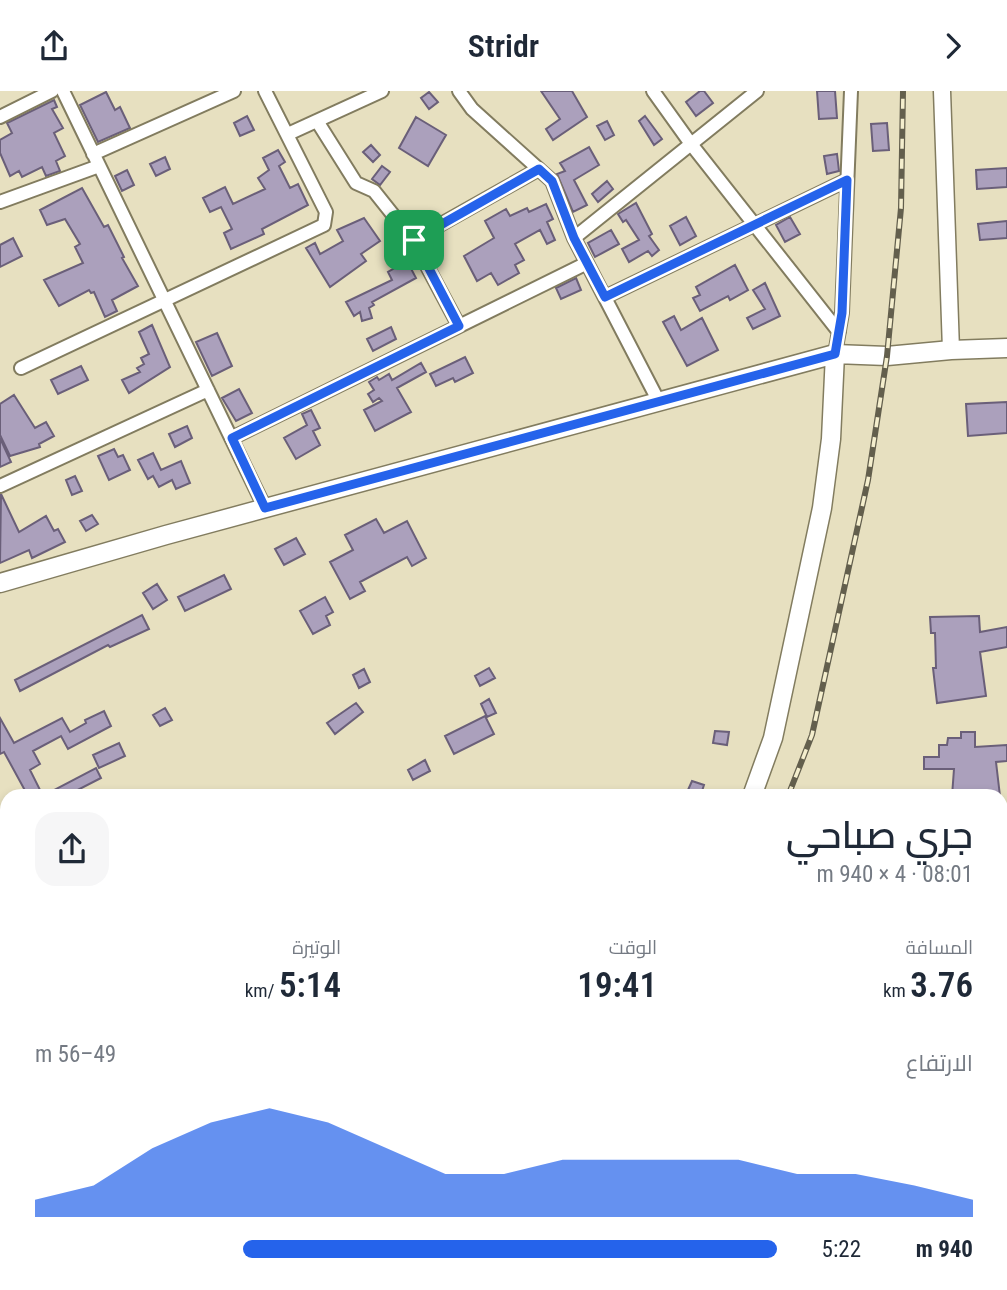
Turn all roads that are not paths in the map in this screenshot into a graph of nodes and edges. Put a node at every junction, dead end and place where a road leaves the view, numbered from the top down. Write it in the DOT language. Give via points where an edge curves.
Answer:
graph roads {
  1 [pos="52,91"];
  2 [pos="63,91"];
  3 [pos="234,91"];
  4 [pos="265,91"];
  5 [pos="382,91"];
  6 [pos="459,91"];
  7 [pos="653,91"];
  8 [pos="757,91"];
  9 [pos="851,91"];
  10 [pos="942,91"];
  11 [pos="0,117"];
  12 [pos="317,121"];
  13 [pos="288,134"];
  14 [pos="691,144"];
  15 [pos="93,154"];
  16 [pos="99,166"];
  17 [pos="539,169"];
  18 [pos="847,180"];
  19 [pos="0,202"];
  20 [pos="754,225"];
  21 [pos="574,238"];
  22 [pos="414,240"];
  23 [pos="587,263"];
  24 [pos="605,297"];
  25 [pos="166,302"];
  26 [pos="459,326"];
  27 [pos="839,331"];
  28 [pos="1007,348"];
  29 [pos="951,350"];
  30 [pos="835,354"];
  31 [pos="21,368"];
  32 [pos="208,390"];
  33 [pos="659,402"];
  34 [pos="232,438"];
  35 [pos="0,486"];
  36 [pos="265,508"];
  37 [pos="0,583"];
  38 [pos="755,789"];
  1 -- 11 [label="street"];
  2 -- 15 [label="street"];
  3 -- 15 [label="street"];
  4 -- 13 [label="street"];
  5 -- 12 [label="street"];
  6 -- 17 [label="street" via="472,109"];
  7 -- 14 [label="street"];
  8 -- 14 [label="street"];
  9 -- 18 [label="street"];
  10 -- 29 [label="street"];
  12 -- 13 [label="street"];
  12 -- 22 [label="street" via="356,183 374,191"];
  13 -- 25 [label="street" via="326,212 324,225"];
  14 -- 20 [label="street"];
  14 -- 21 [label="street"];
  15 -- 16 [label="street"];
  16 -- 19 [label="street"];
  16 -- 25 [label="street"];
  17 -- 21 [label="street" via="552,181"];
  17 -- 22 [label="street"];
  18 -- 20 [label="street"];
  18 -- 27 [label="street"];
  20 -- 24 [label="street"];
  20 -- 27 [label="street"];
  21 -- 23 [label="street"];
  22 -- 26 [label="street"];
  23 -- 24 [label="street"];
  23 -- 26 [label="street"];
  24 -- 33 [label="street"];
  25 -- 31 [label="street"];
  25 -- 32 [label="street"];
  26 -- 34 [label="street"];
  27 -- 30 [label="street"];
  28 -- 29 [label="main road"];
  29 -- 30 [label="main road" via="887,356"];
  30 -- 33 [label="main road"];
  30 -- 38 [label="main road" via="822,508 774,739"];
  32 -- 34 [label="street"];
  32 -- 35 [label="street"];
  33 -- 36 [label="main road"];
  34 -- 36 [label="street"];
  36 -- 37 [label="main road"];
}
